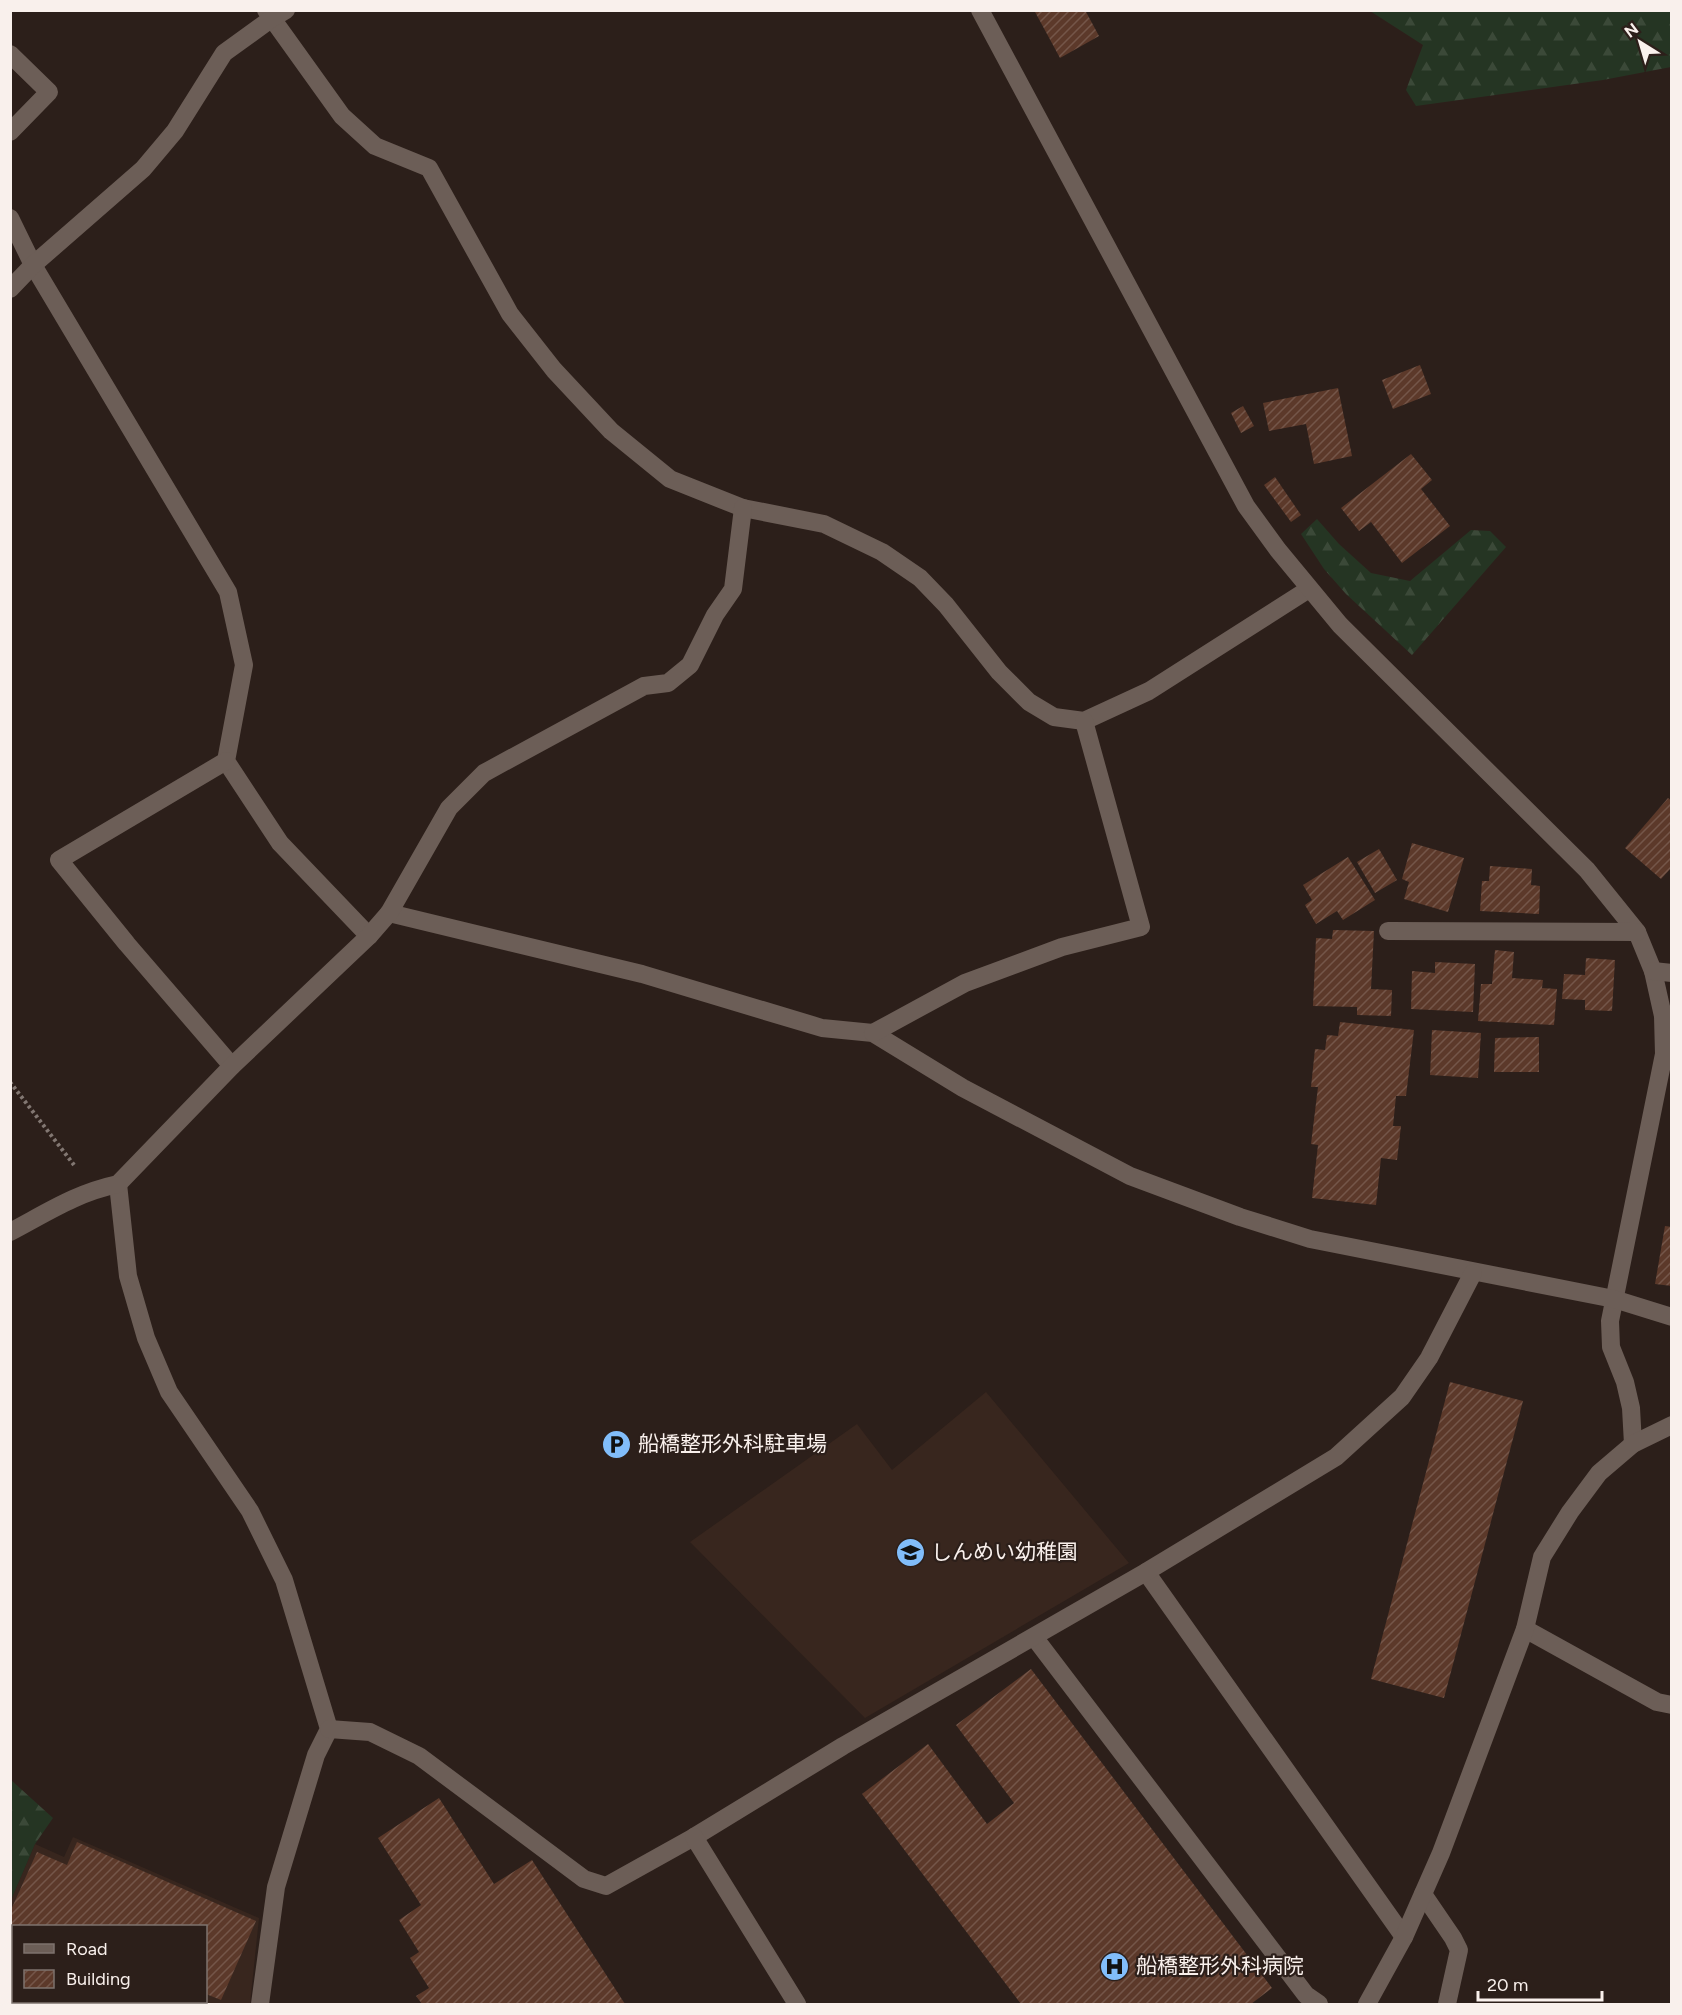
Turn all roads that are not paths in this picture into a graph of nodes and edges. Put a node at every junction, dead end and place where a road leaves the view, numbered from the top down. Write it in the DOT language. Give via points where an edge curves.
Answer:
graph roads {
  1 [pos="980,10"];
  2 [pos="274,13"];
  3 [pos="10,54"];
  4 [pos="10,132"];
  5 [pos="10,218"];
  6 [pos="33,265"];
  7 [pos="10,289"];
  8 [pos="743,508"];
  9 [pos="1309,589"];
  10 [pos="1084,722"];
  11 [pos="226,761"];
  12 [pos="389,913"];
  13 [pos="1388,931"];
  14 [pos="1637,932"];
  15 [pos="369,936"];
  16 [pos="1653,971"];
  17 [pos="1671,973"];
  18 [pos="873,1033"];
  19 [pos="232,1066"];
  20 [pos="118,1184"];
  21 [pos="10,1232"];
  22 [pos="1473,1273"];
  23 [pos="1614,1299"];
  24 [pos="1671,1317"];
  25 [pos="1671,1425"];
  26 [pos="1633,1444"];
  27 [pos="1146,1572"];
  28 [pos="1525,1629"];
  29 [pos="1034,1637"];
  30 [pos="1671,1705"];
  31 [pos="329,1729"];
  32 [pos="694,1837"];
  33 [pos="1423,1894"];
  34 [pos="1404,1937"];
  35 [pos="1314,2003"];
  36 [pos="260,2004"];
  37 [pos="797,2004"];
  38 [pos="1367,2004"];
  39 [pos="1447,2004"];
  1 -- 9 [label="street" via="1246,506"];
  2 -- 6 [label="street" via="224,52 175,131 143,169"];
  2 -- 8 [label="street" via="342,116 375,146 429,168 510,314 554,370 611,431 670,479"];
  3 -- 4 [label="street" via="49,92"];
  5 -- 6 [label="street"];
  6 -- 7 [label="street"];
  6 -- 11 [label="street" via="228,592 244,665"];
  8 -- 10 [label="street" via="824,524 882,552 920,578 1029,702 1054,717"];
  8 -- 12 [label="street" via="733,589 690,665 668,683 644,686 484,773 449,808"];
  9 -- 10 [label="street" via="1149,691"];
  9 -- 14 [label="street" via="1340,625 1587,870"];
  10 -- 18 [label="street" via="1141,927 1062,947 965,983"];
  11 -- 15 [label="street" via="280,843"];
  11 -- 19 [label="street" via="59,860"];
  12 -- 15 [label="street"];
  12 -- 18 [label="street" via="642,974 822,1028"];
  13 -- 14 [label="street"];
  14 -- 16 [label="street"];
  15 -- 19 [label="street"];
  16 -- 17 [label="street"];
  16 -- 23 [label="street" via="1663,1016 1664,1054"];
  18 -- 22 [label="street" via="963,1088 1130,1176 1310,1239"];
  19 -- 20 [label="street"];
  20 -- 21 [label="street" via="79,1195"];
  20 -- 31 [label="street" via="128,1275 146,1338 169,1392 250,1511 284,1580"];
  22 -- 23 [label="street"];
  22 -- 27 [label="street" via="1429,1358 1402,1397 1336,1457"];
  23 -- 24 [label="street"];
  23 -- 26 [label="street" via="1611,1347 1631,1408"];
  25 -- 26 [label="street"];
  26 -- 28 [label="street" via="1599,1473 1542,1557"];
  27 -- 29 [label="street"];
  27 -- 34 [label="street"];
  28 -- 30 [label="street"];
  28 -- 33 [label="street"];
  29 -- 32 [label="street"];
  29 -- 35 [label="street"];
  31 -- 32 [label="street" via="370,1732 419,1756 584,1879 606,1886"];
  31 -- 36 [label="street" via="316,1755 276,1887"];
  32 -- 37 [label="street"];
  33 -- 34 [label="street"];
  33 -- 39 [label="street" via="1459,1950"];
  34 -- 38 [label="street"];
}
